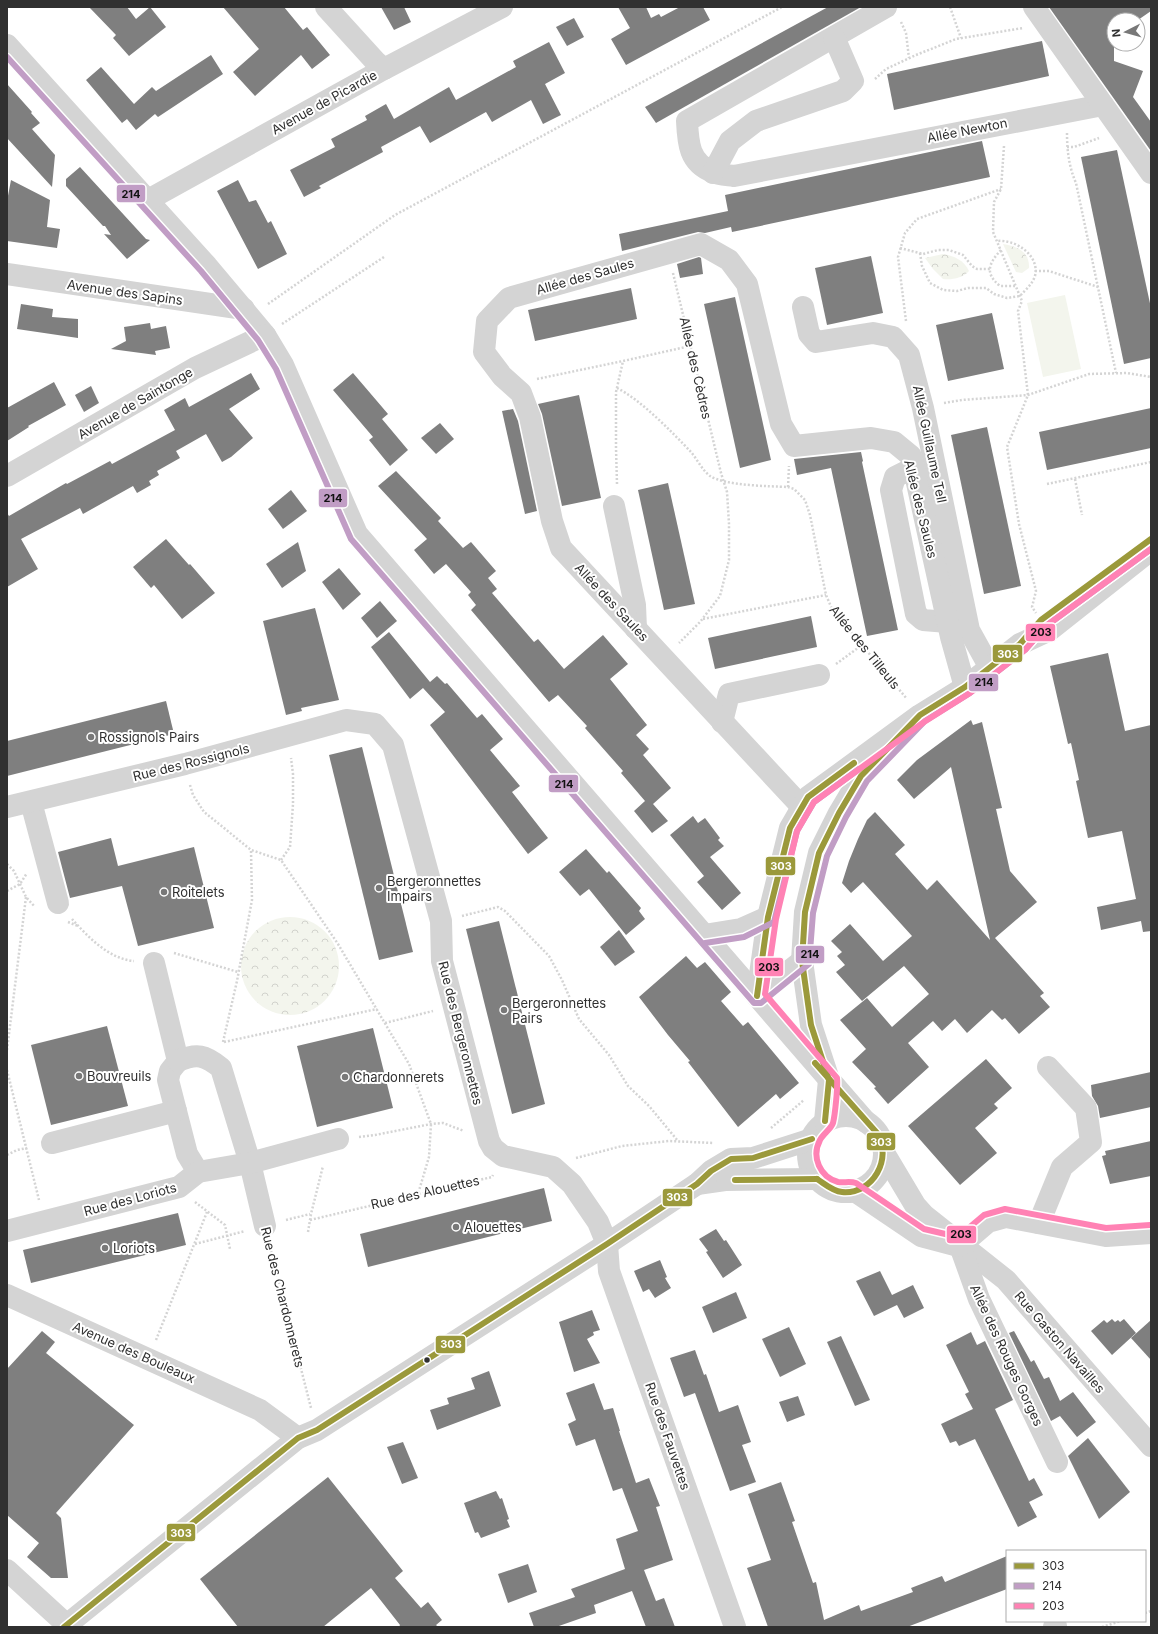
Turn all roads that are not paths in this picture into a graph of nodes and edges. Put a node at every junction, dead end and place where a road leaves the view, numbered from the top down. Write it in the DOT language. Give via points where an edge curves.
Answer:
graph roads {
  1 [pos="326,7"];
  2 [pos="502,7"];
  3 [pos="1034,7"];
  4 [pos="893,14"];
  5 [pos="834,36"];
  6 [pos="7,45"];
  7 [pos="384,69"];
  8 [pos="1104,105"];
  9 [pos="713,173"];
  10 [pos="1151,173"];
  11 [pos="148,200"];
  12 [pos="7,274"];
  13 [pos="803,307"];
  14 [pos="253,321"];
  15 [pos="913,468"];
  16 [pos="7,476"];
  17 [pos="614,506"];
  18 [pos="1151,539"];
  19 [pos="1151,550"];
  20 [pos="948,622"];
  21 [pos="636,629"];
  22 [pos="1020,644"];
  23 [pos="990,668"];
  24 [pos="819,675"];
  25 [pos="965,687"];
  26 [pos="920,715"];
  27 [pos="722,722"];
  28 [pos="375,724"];
  29 [pos="31,802"];
  30 [pos="7,807"];
  31 [pos="802,807"];
  32 [pos="58,903"];
  33 [pos="768,917"];
  34 [pos="704,935"];
  35 [pos="802,961"];
  36 [pos="154,963"];
  37 [pos="757,996"];
  38 [pos="178,1061"];
  39 [pos="1048,1067"];
  40 [pos="829,1080"];
  41 [pos="176,1111"];
  42 [pos="825,1121"];
  43 [pos="866,1122"];
  44 [pos="338,1139"];
  45 [pos="812,1139"];
  46 [pos="52,1143"];
  47 [pos="884,1153"];
  48 [pos="250,1163"];
  49 [pos="198,1172"];
  50 [pos="817,1179"];
  51 [pos="697,1184"];
  52 [pos="854,1190"];
  53 [pos="1038,1223"];
  54 [pos="265,1226"];
  55 [pos="7,1231"];
  56 [pos="1151,1233"];
  57 [pos="607,1244"];
  58 [pos="960,1246"];
  59 [pos="7,1295"];
  60 [pos="307,1434"];
  61 [pos="1151,1446"];
  62 [pos="1057,1462"];
  63 [pos="7,1570"];
  64 [pos="66,1626"];
  65 [pos="735,1627"];
  1 -- 7 [label="street"];
  2 -- 7 [label="street, Avenue de Picardie"];
  3 -- 8 [label="street"];
  4 -- 5 [label="street, Allée Newton"];
  5 -- 9 [label="street" via="853,81 843,91 756,121 730,141"];
  5 -- 9 [label="street, Allée Newton" via="687,121 688,145 699,165"];
  6 -- 11 [label="street"];
  7 -- 11 [label="street, Avenue de Picardie"];
  8 -- 9 [label="street, Allée Newton" via="734,176"];
  8 -- 10 [label="street"];
  11 -- 14 [label="street"];
  12 -- 14 [label="street, Avenue des Sapins"];
  13 -- 23 [label="street, Allée Guillaume Tell" via="809,334 816,342 873,333 893,337 909,355 923,408 969,630"];
  14 -- 16 [label="street, Avenue de Saintonge" via="195,368"];
  14 -- 34 [label="street" via="283,365 357,534"];
  15 -- 20 [label="street, Allée des Saules"];
  15 -- 20 [label="street" via="895,477 891,490 916,614 923,620"];
  15 -- 21 [label="street, Allée des Saules" via="910,456 894,442 871,438 794,446 781,424 747,284 729,260 702,244 509,298 487,321 484,352 502,376 520,393 530,417 552,522 561,548"];
  17 -- 21 [label="street" via="635,605"];
  18 -- 22 [label="street" via="1041,620"];
  19 -- 22 [label="street" via="1050,630"];
  20 -- 25 [label="street, Allée des Saules"];
  21 -- 27 [label="street, Allée des Saules"];
  22 -- 23 [label="street"];
  23 -- 25 [label="street"];
  24 -- 27 [label="street" via="729,694"];
  25 -- 26 [label="street"];
  26 -- 31 [label="street" via="808,797"];
  26 -- 35 [label="street" via="861,776 819,853 805,912"];
  27 -- 31 [label="street, Allée des Saules"];
  28 -- 29 [label="street, Rue des Rossignols" via="346,720 185,764"];
  28 -- 57 [label="street, Rue des Bergeronnettes" via="393,745 441,921 442,961 453,1007 496,1148 553,1166 572,1184 598,1222"];
  29 -- 30 [label="street, Rue des Rossignols"];
  29 -- 32 [label="street"];
  31 -- 33 [label="street" via="790,828"];
  33 -- 34 [label="street" via="741,929"];
  33 -- 37 [label="street"];
  34 -- 37 [label="street"];
  35 -- 37 [label="street"];
  35 -- 40 [label="street" via="811,1025"];
  36 -- 38 [label="street"];
  37 -- 40 [label="street"];
  38 -- 41 [label="street" via="170,1071 168,1080"];
  38 -- 48 [label="street, Rue des Chardonnerets" via="189,1056 199,1056 212,1060 221,1068"];
  39 -- 53 [label="street" via="1086,1108 1091,1142 1062,1167"];
  40 -- 42 [label="street"];
  40 -- 43 [label="street"];
  41 -- 46 [label="street"];
  41 -- 49 [label="street" via="187,1154"];
  42 -- 43 [label="street" via="854,1117"];
  42 -- 45 [label="street"];
  43 -- 47 [label="street" via="882,1141"];
  44 -- 48 [label="street"];
  45 -- 50 [label="street" via="808,1153 810,1166"];
  45 -- 51 [label="street" via="753,1158 730,1159"];
  47 -- 52 [label="street" via="882,1166 875,1178 864,1187"];
  47 -- 58 [label="street, Rue Gaston Navailles" via="915,1205 924,1216"];
  48 -- 49 [label="street, Rue des Loriots"];
  48 -- 54 [label="street, Rue des Chardonnerets"];
  49 -- 55 [label="street, Rue des Loriots" via="179,1187"];
  50 -- 51 [label="street" via="725,1180"];
  50 -- 52 [label="street" via="838,1191"];
  51 -- 57 [label="street"];
  52 -- 58 [label="street, Rue Gaston Navailles" via="921,1236"];
  53 -- 56 [label="street" via="1106,1236"];
  53 -- 58 [label="street" via="1006,1217 988,1222"];
  57 -- 60 [label="street"];
  57 -- 65 [label="street, Rue des Fauvettes" via="609,1271"];
  58 -- 61 [label="street, Rue Gaston Navailles" via="1006,1280"];
  58 -- 62 [label="street, Allée des Rouges Gorges" via="979,1299"];
  59 -- 60 [label="street, Avenue des Bouleaux" via="260,1410"];
  60 -- 64 [label="street"];
  63 -- 64 [label="street"];
}
